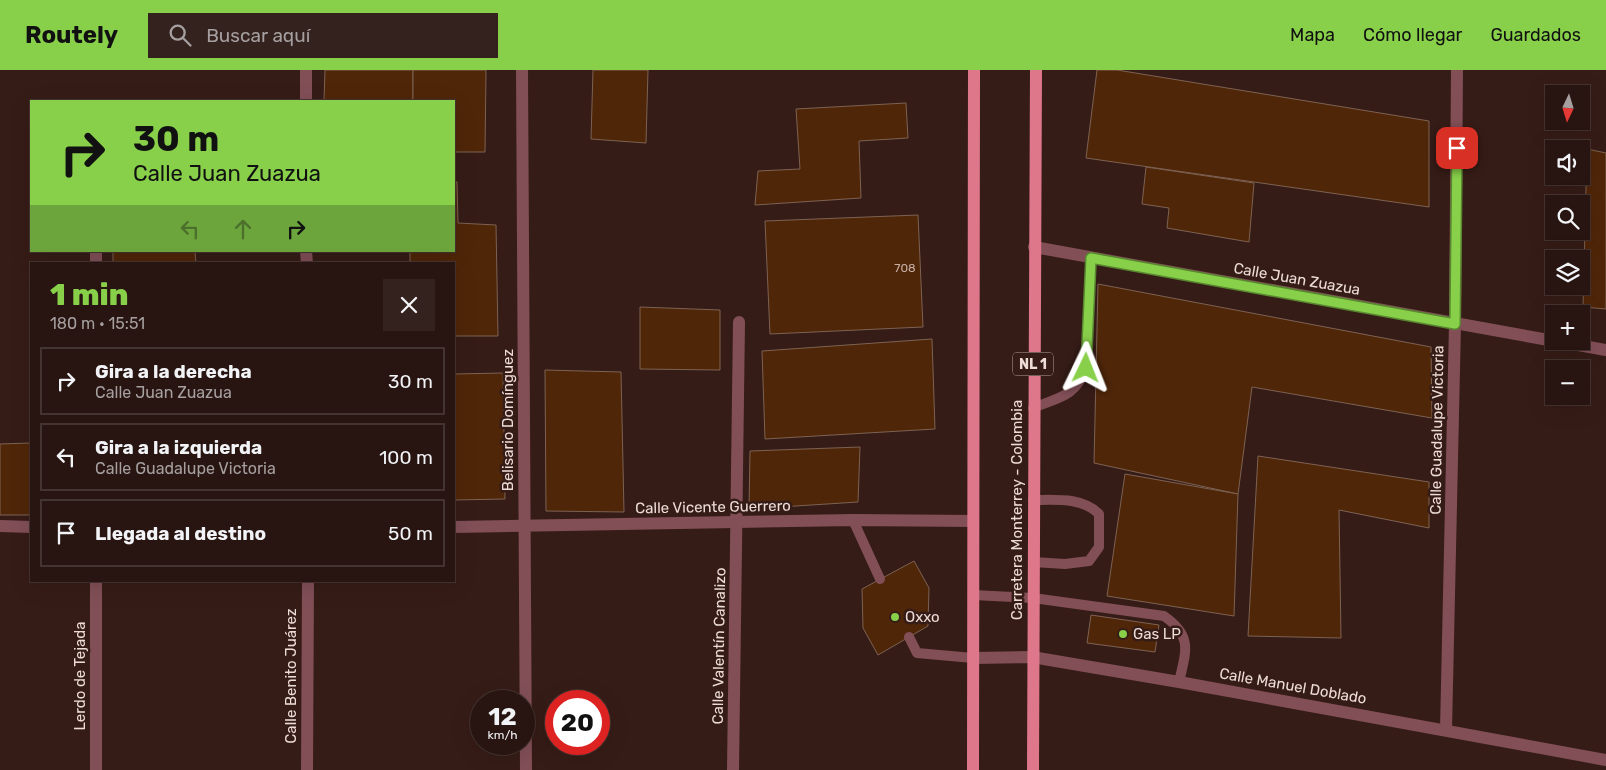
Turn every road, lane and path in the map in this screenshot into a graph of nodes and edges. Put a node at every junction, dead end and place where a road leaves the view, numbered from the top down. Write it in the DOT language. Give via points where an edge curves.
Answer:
graph roads {
  1 [pos="306,70"];
  2 [pos="522,70"];
  3 [pos="974,70"];
  4 [pos="1036,70"];
  5 [pos="1457,70"];
  6 [pos="306,100"];
  7 [pos="1034,247"];
  8 [pos="1091,258"];
  9 [pos="739,322"];
  10 [pos="1455,324"];
  11 [pos="1545,339"];
  12 [pos="1590,347"];
  13 [pos="1606,350"];
  14 [pos="1033,408"];
  15 [pos="1033,500"];
  16 [pos="853,520"];
  17 [pos="972,521"];
  18 [pos="737,523"];
  19 [pos="0,526"];
  20 [pos="525,526"];
  21 [pos="30,527"];
  22 [pos="455,527"];
  23 [pos="1033,562"];
  24 [pos="880,579"];
  25 [pos="96,582"];
  26 [pos="308,582"];
  27 [pos="973,595"];
  28 [pos="1033,598"];
  29 [pos="909,637"];
  30 [pos="1032,657"];
  31 [pos="973,658"];
  32 [pos="1179,682"];
  33 [pos="1446,730"];
  34 [pos="1606,760"];
  35 [pos="96,770"];
  36 [pos="307,770"];
  37 [pos="526,770"];
  38 [pos="733,770"];
  39 [pos="973,770"];
  40 [pos="1033,770"];
  1 -- 6 [label="street"];
  2 -- 20 [label="street, Belisario Domínguez"];
  3 -- 17 [label="main road"];
  4 -- 7 [label="main road, Carretera Monterrey - Colombia / NL 1"];
  5 -- 10 [label="street, Calle Guadalupe Victoria"];
  7 -- 8 [label="street, Calle Juan Zuazua"];
  7 -- 14 [label="main road, Carretera Monterrey - Colombia / NL 1"];
  8 -- 10 [label="street, Calle Juan Zuazua"];
  8 -- 14 [label="lane" via="1086,368 1080,384 1067,394"];
  9 -- 18 [label="street, Calle Valentín Canalizo"];
  10 -- 11 [label="street, Calle Juan Zuazua"];
  10 -- 33 [label="street, Calle Guadalupe Victoria"];
  12 -- 13 [label="street, Calle Juan Zuazua"];
  14 -- 15 [label="main road, Carretera Monterrey - Colombia / NL 1"];
  15 -- 23 [label="main road, Carretera Monterrey - Colombia / NL 1"];
  15 -- 23 [label="lane" via="1090,505 1099,514 1100,546 1089,561 1065,564"];
  16 -- 17 [label="street, Calle Vicente Guerrero"];
  16 -- 18 [label="street, Calle Vicente Guerrero"];
  16 -- 24 [label="lane"];
  17 -- 27 [label="main road"];
  18 -- 20 [label="street, Calle Vicente Guerrero"];
  18 -- 38 [label="street, Calle Valentín Canalizo"];
  19 -- 21 [label="street"];
  20 -- 22 [label="street, Calle Vicente Guerrero"];
  20 -- 37 [label="street, Belisario Domínguez"];
  23 -- 28 [label="main road, Carretera Monterrey - Colombia / NL 1"];
  25 -- 35 [label="street, Lerdo de Tejada"];
  26 -- 36 [label="street, Calle Benito Juárez"];
  27 -- 28 [label="lane"];
  27 -- 31 [label="main road"];
  28 -- 30 [label="main road, Carretera Monterrey - Colombia / NL 1"];
  28 -- 32 [label="lane" via="1164,616 1176,624 1187,646"];
  29 -- 31 [label="lane" via="917,653"];
  30 -- 31 [label="street, Calle Manuel Doblado"];
  30 -- 32 [label="street, Calle Manuel Doblado"];
  30 -- 40 [label="main road, Carretera Monterrey - Colombia / NL 1"];
  31 -- 39 [label="main road"];
  32 -- 33 [label="street, Calle Manuel Doblado"];
  33 -- 34 [label="street, Calle Manuel Doblado"];
}
